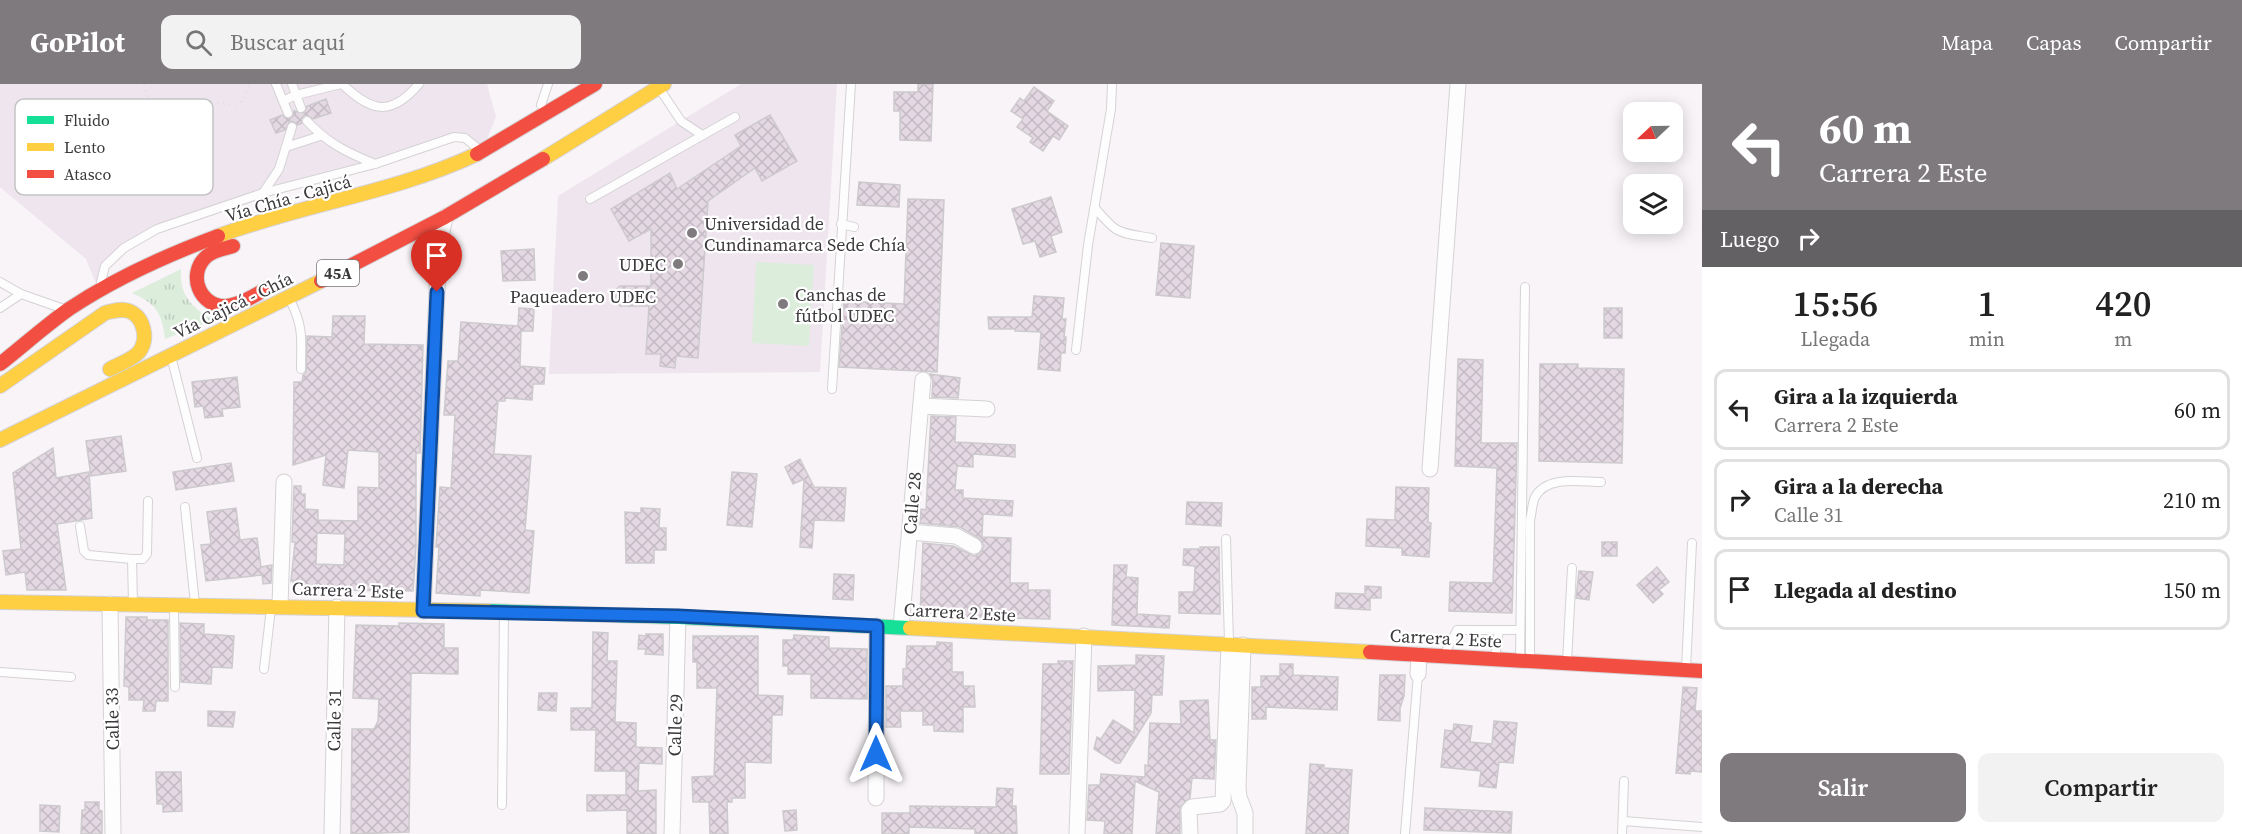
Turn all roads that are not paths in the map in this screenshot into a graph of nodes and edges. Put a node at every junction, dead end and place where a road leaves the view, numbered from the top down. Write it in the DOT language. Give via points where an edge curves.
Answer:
graph roads {
  1 [pos="276,84"];
  2 [pos="292,84"];
  3 [pos="341,84"];
  4 [pos="419,84"];
  5 [pos="548,84"];
  6 [pos="595,84"];
  7 [pos="851,84"];
  8 [pos="1112,84"];
  9 [pos="1458,84"];
  10 [pos="661,86"];
  11 [pos="296,95"];
  12 [pos="283,101"];
  13 [pos="301,108"];
  14 [pos="288,113"];
  15 [pos="735,117"];
  16 [pos="306,121"];
  17 [pos="532,121"];
  18 [pos="292,127"];
  19 [pos="702,135"];
  20 [pos="320,136"];
  21 [pos="286,147"];
  22 [pos="482,151"];
  23 [pos="375,164"];
  24 [pos="499,187"];
  25 [pos="462,190"];
  26 [pos="263,193"];
  27 [pos="590,199"];
  28 [pos="1095,208"];
  29 [pos="294,214"];
  30 [pos="445,217"];
  31 [pos="841,224"];
  32 [pos="854,227"];
  33 [pos="262,236"];
  34 [pos="1152,238"];
  35 [pos="242,243"];
  36 [pos="0,282"];
  37 [pos="280,283"];
  38 [pos="1525,287"];
  39 [pos="99,291"];
  40 [pos="21,294"];
  41 [pos="289,298"];
  42 [pos="0,308"];
  43 [pos="68,310"];
  44 [pos="1076,350"];
  45 [pos="170,356"];
  46 [pos="0,364"];
  47 [pos="301,369"];
  48 [pos="102,374"];
  49 [pos="923,380"];
  50 [pos="82,384"];
  51 [pos="0,386"];
  52 [pos="832,388"];
  53 [pos="921,406"];
  54 [pos="987,409"];
  55 [pos="36,423"];
  56 [pos="0,440"];
  57 [pos="197,458"];
  58 [pos="1430,468"];
  59 [pos="284,482"];
  60 [pos="1601,482"];
  61 [pos="148,501"];
  62 [pos="185,507"];
  63 [pos="80,526"];
  64 [pos="910,532"];
  65 [pos="1226,539"];
  66 [pos="1692,543"];
  67 [pos="974,546"];
  68 [pos="132,559"];
  69 [pos="1572,568"];
  70 [pos="0,602"];
  71 [pos="111,604"];
  72 [pos="133,605"];
  73 [pos="174,605"];
  74 [pos="195,606"];
  75 [pos="276,606"];
  76 [pos="337,607"];
  77 [pos="423,611"];
  78 [pos="504,612"];
  79 [pos="678,616"];
  80 [pos="877,626"];
  81 [pos="901,627"];
  82 [pos="1499,630"];
  83 [pos="1520,630"];
  84 [pos="1084,636"];
  85 [pos="1236,645"];
  86 [pos="1419,655"];
  87 [pos="1443,656"];
  88 [pos="1495,659"];
  89 [pos="1525,660"];
  90 [pos="1567,663"];
  91 [pos="264,669"];
  92 [pos="1686,670"];
  93 [pos="1702,671"];
  94 [pos="0,672"];
  95 [pos="1418,674"];
  96 [pos="71,677"];
  97 [pos="175,687"];
  98 [pos="1624,781"];
  99 [pos="876,798"];
  100 [pos="502,806"];
  101 [pos="1623,821"];
  102 [pos="1702,827"];
  103 [pos="113,834"];
  104 [pos="332,834"];
  105 [pos="672,834"];
  106 [pos="1077,834"];
  107 [pos="1190,834"];
  108 [pos="1245,834"];
  109 [pos="1405,834"];
  110 [pos="1622,834"];
  1 -- 12 [label="lane"];
  2 -- 11 [label="lane"];
  3 -- 4 [label="lane" via="368,105 383,108"];
  3 -- 11 [label="lane"];
  5 -- 17 [label="lane"];
  6 -- 17 [label="main road, Vía Chía - Cajicá"];
  7 -- 31 [label="lane"];
  8 -- 28 [label="lane"];
  9 -- 58 [label="street"];
  10 -- 19 [label="lane" via="681,121"];
  10 -- 24 [label="main road, Vía Cajicá - Chía / 45A"];
  11 -- 12 [label="lane"];
  11 -- 13 [label="lane"];
  12 -- 14 [label="lane"];
  15 -- 19 [label="lane"];
  16 -- 20 [label="lane"];
  17 -- 22 [label="main road, Vía Chía - Cajicá"];
  18 -- 21 [label="lane"];
  19 -- 27 [label="lane"];
  20 -- 21 [label="lane"];
  20 -- 23 [label="lane" via="343,152"];
  21 -- 26 [label="lane" via="279,169"];
  22 -- 23 [label="lane" via="465,138 454,137"];
  22 -- 29 [label="main road, Vía Chía - Cajicá" via="420,177"];
  23 -- 26 [label="lane"];
  24 -- 25 [label="main road"];
  24 -- 30 [label="main road, Vía Cajicá - Chía / 45A"];
  26 -- 39 [label="lane" via="157,229 124,248 105,266"];
  28 -- 34 [label="lane" via="1119,233"];
  28 -- 44 [label="lane"];
  29 -- 33 [label="main road"];
  29 -- 39 [label="main road, Vía Chía - Cajicá" via="200,243"];
  30 -- 41 [label="main road, Vía Cajicá - Chía / 45A"];
  30 -- 77 [label="street" via="439,246"];
  31 -- 32 [label="lane"];
  31 -- 52 [label="lane"];
  35 -- 37 [label="main road" via="203,259 196,270 200,294 221,306 238,303"];
  36 -- 40 [label="lane"];
  38 -- 83 [label="lane"];
  39 -- 43 [label="main road, Vía Chía - Cajicá"];
  40 -- 42 [label="lane"];
  40 -- 43 [label="lane"];
  41 -- 45 [label="main road, Vía Cajicá - Chía / 45A"];
  41 -- 47 [label="lane" via="302,329"];
  43 -- 46 [label="main road, Vía Chía - Cajicá"];
  45 -- 55 [label="main road, Vía Cajicá - Chía / 45A"];
  45 -- 57 [label="lane"];
  48 -- 51 [label="main road" via="131,358 143,344 144,327 129,310 105,313"];
  49 -- 53 [label="street, Calle 28"];
  50 -- 55 [label="main road" via="53,399"];
  53 -- 54 [label="street"];
  53 -- 64 [label="street, Calle 28"];
  55 -- 56 [label="main road, Vía Cajicá - Chía / 45A"];
  59 -- 75 [label="street"];
  60 -- 89 [label="lane" via="1554,482 1534,498"];
  61 -- 68 [label="lane" via="147,554 143,559"];
  62 -- 74 [label="lane"];
  63 -- 68 [label="lane" via="88,555"];
  64 -- 67 [label="street" via="956,536"];
  64 -- 81 [label="street, Calle 28"];
  65 -- 85 [label="lane"];
  66 -- 92 [label="lane"];
  68 -- 72 [label="lane"];
  69 -- 90 [label="lane"];
  70 -- 71 [label="main road, Carrera 2 Este"];
  71 -- 72 [label="main road, Carrera 2 Este"];
  71 -- 103 [label="street, Calle 33"];
  72 -- 73 [label="main road, Carrera 2 Este"];
  73 -- 74 [label="main road, Carrera 2 Este"];
  73 -- 97 [label="lane"];
  74 -- 75 [label="main road, Carrera 2 Este"];
  75 -- 76 [label="main road, Carrera 2 Este"];
  75 -- 91 [label="lane"];
  76 -- 77 [label="main road, Carrera 2 Este"];
  76 -- 104 [label="street, Calle 31"];
  77 -- 78 [label="main road, Carrera 2 Este"];
  78 -- 79 [label="main road, Carrera 2 Este"];
  78 -- 100 [label="lane"];
  79 -- 80 [label="main road, Carrera 2 Este"];
  79 -- 105 [label="street, Calle 29"];
  80 -- 81 [label="main road, Carrera 2 Este"];
  80 -- 99 [label="street"];
  81 -- 84 [label="main road, Carrera 2 Este"];
  82 -- 83 [label="lane"];
  82 -- 87 [label="lane" via="1457,630"];
  82 -- 88 [label="lane"];
  83 -- 89 [label="lane"];
  84 -- 85 [label="main road, Carrera 2 Este"];
  84 -- 106 [label="street"];
  85 -- 86 [label="main road, Carrera 2 Este"];
  85 -- 107 [label="street" via="1223,801 1192,807"];
  85 -- 108 [label="street" via="1238,788 1245,813"];
  86 -- 87 [label="main road, Carrera 2 Este"];
  86 -- 95 [label="street"];
  87 -- 88 [label="main road, Carrera 2 Este"];
  88 -- 89 [label="main road, Carrera 2 Este"];
  89 -- 90 [label="main road, Carrera 2 Este"];
  90 -- 92 [label="main road, Carrera 2 Este"];
  92 -- 93 [label="main road, Carrera 2 Este"];
  94 -- 96 [label="lane"];
  95 -- 109 [label="lane"];
  98 -- 101 [label="lane"];
  101 -- 102 [label="lane"];
  101 -- 110 [label="lane"];
}
